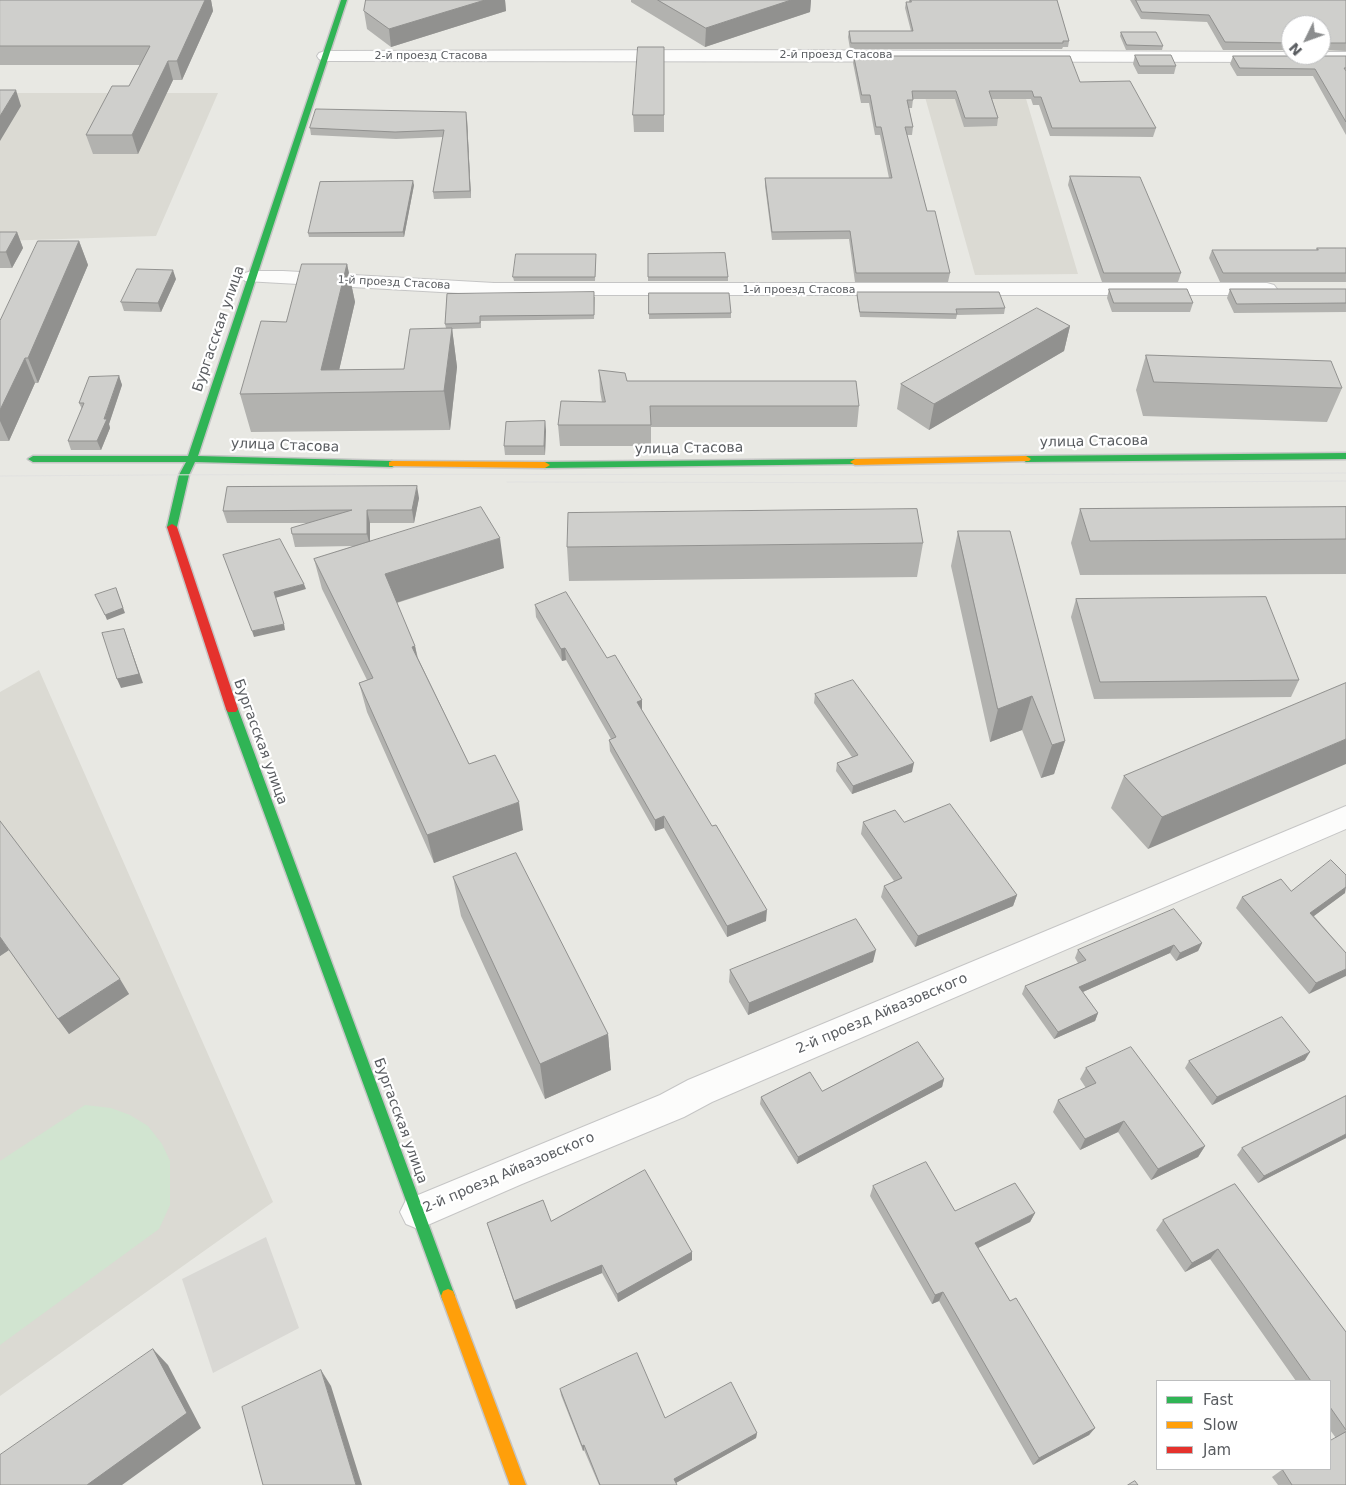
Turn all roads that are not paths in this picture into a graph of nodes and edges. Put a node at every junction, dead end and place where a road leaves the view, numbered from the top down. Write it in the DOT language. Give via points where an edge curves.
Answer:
graph roads {
  1 [pos="344,0"];
  2 [pos="325,56"];
  3 [pos="1346,57"];
  4 [pos="252,277"];
  5 [pos="1286,289"];
  6 [pos="1346,456"];
  7 [pos="33,459"];
  8 [pos="192,459"];
  9 [pos="1346,817"];
  10 [pos="418,1212"];
  11 [pos="518,1485"];
  1 -- 2 [label="street, Бургасская улица"];
  2 -- 3 [label="street, 2-й проезд Стасова"];
  2 -- 4 [label="street, Бургасская улица"];
  4 -- 5 [label="street, 1-й проезд Стасова" via="514,289"];
  4 -- 8 [label="street, Бургасская улица"];
  6 -- 8 [label="street, улица Стасова" via="451,466"];
  7 -- 8 [label="street, улица Стасова"];
  8 -- 10 [label="street, Бургасская улица" via="184,475 172,529 223,685"];
  9 -- 10 [label="street, 2-й проезд Айвазовского"];
  10 -- 11 [label="street, Бургасская улица"];
}
